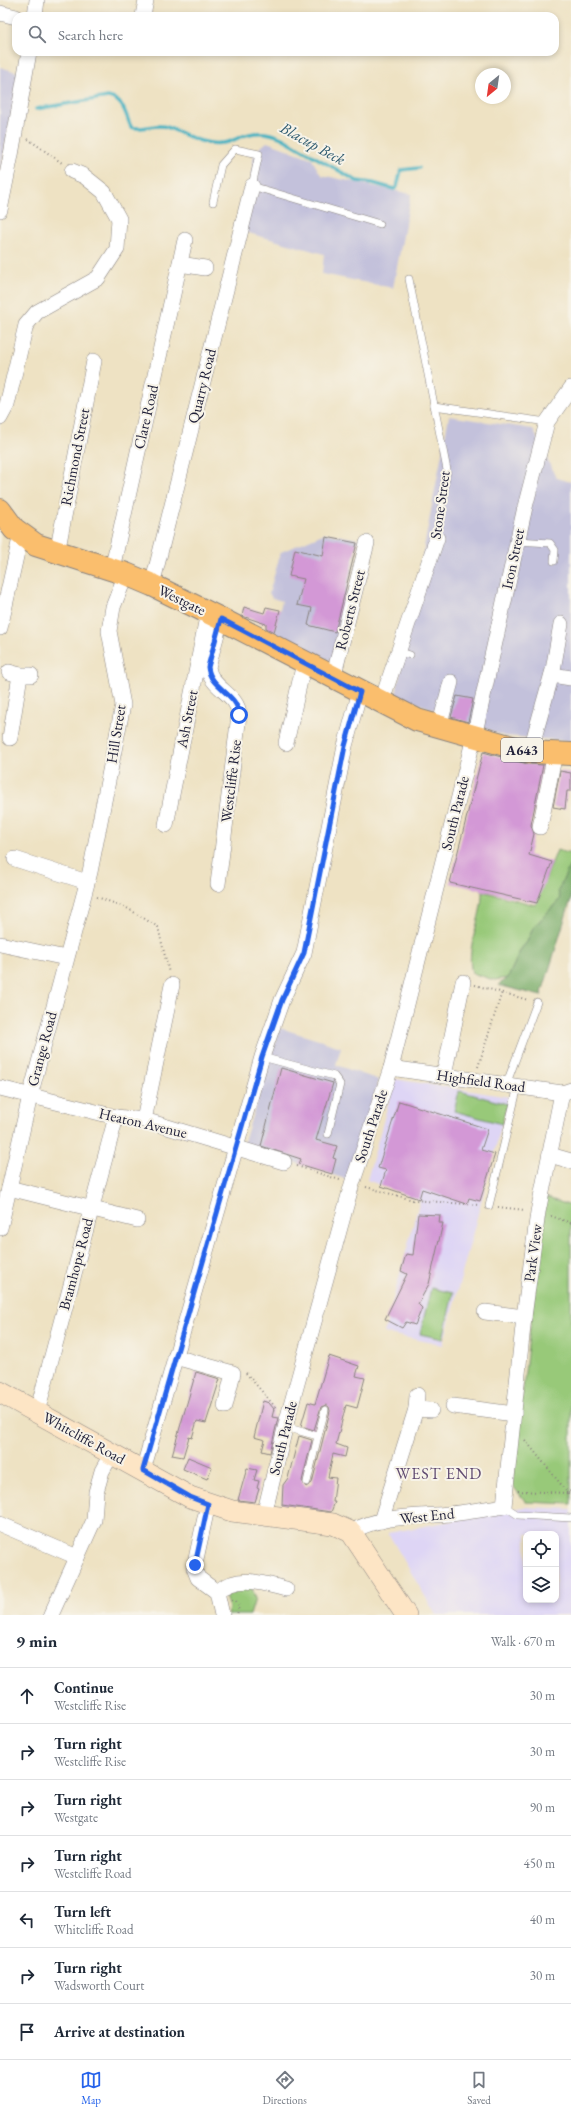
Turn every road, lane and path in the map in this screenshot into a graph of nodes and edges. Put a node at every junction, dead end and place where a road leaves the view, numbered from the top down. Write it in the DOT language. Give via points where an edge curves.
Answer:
graph roads {
  1 [pos="37,0"];
  2 [pos="146,0"];
  3 [pos="36,12"];
  4 [pos="144,12"];
  5 [pos="0,13"];
  6 [pos="12,16"];
  7 [pos="28,56"];
  8 [pos="16,130"];
  9 [pos="72,171"];
  10 [pos="252,186"];
  11 [pos="213,202"];
  12 [pos="0,210"];
  13 [pos="380,224"];
  14 [pos="185,240"];
  15 [pos="180,264"];
  16 [pos="205,268"];
  17 [pos="409,279"];
  18 [pos="94,361"];
  19 [pos="571,388"];
  20 [pos="434,406"];
  21 [pos="0,418"];
  22 [pos="546,422"];
  23 [pos="0,510"];
  24 [pos="21,534"];
  25 [pos="437,538"];
  26 [pos="517,541"];
  27 [pos="367,543"];
  28 [pos="57,553"];
  29 [pos="554,561"];
  30 [pos="119,572"];
  31 [pos="152,585"];
  32 [pos="214,616"];
  33 [pos="561,624"];
  34 [pos="0,628"];
  35 [pos="304,662"];
  36 [pos="20,674"];
  37 [pos="552,675"];
  38 [pos="333,678"];
  39 [pos="571,678"];
  40 [pos="451,682"];
  41 [pos="360,692"];
  42 [pos="381,703"];
  43 [pos="439,727"];
  44 [pos="474,737"];
  45 [pos="10,738"];
  46 [pos="286,743"];
  47 [pos="530,752"];
  48 [pos="567,754"];
  49 [pos="166,825"];
  50 [pos="540,827"];
  51 [pos="15,859"];
  52 [pos="87,882"];
  53 [pos="218,884"];
  54 [pos="0,944"];
  55 [pos="66,958"];
  56 [pos="463,982"];
  57 [pos="172,986"];
  58 [pos="502,992"];
  59 [pos="537,1002"];
  60 [pos="262,1057"];
  61 [pos="391,1068"];
  62 [pos="444,1076"];
  63 [pos="474,1080"];
  64 [pos="512,1086"];
  65 [pos="0,1088"];
  66 [pos="567,1091"];
  67 [pos="30,1096"];
  68 [pos="116,1117"];
  69 [pos="144,1120"];
  70 [pos="328,1134"];
  71 [pos="235,1147"];
  72 [pos="550,1155"];
  73 [pos="571,1160"];
  74 [pos="284,1162"];
  75 [pos="352,1184"];
  76 [pos="9,1188"];
  77 [pos="489,1206"];
  78 [pos="91,1209"];
  79 [pos="538,1212"];
  80 [pos="137,1220"];
  81 [pos="571,1223"];
  82 [pos="0,1228"];
  83 [pos="485,1312"];
  84 [pos="524,1317"];
  85 [pos="175,1358"];
  86 [pos="0,1392"];
  87 [pos="422,1404"];
  88 [pos="225,1406"];
  89 [pos="453,1406"];
  90 [pos="325,1410"];
  91 [pos="37,1412"];
  92 [pos="514,1414"];
  93 [pos="285,1427"];
  94 [pos="318,1436"];
  95 [pos="524,1439"];
  96 [pos="112,1453"];
  97 [pos="143,1470"];
  98 [pos="307,1482"];
  99 [pos="571,1490"];
  100 [pos="570,1493"];
  101 [pos="208,1504"];
  102 [pos="504,1506"];
  103 [pos="264,1515"];
  104 [pos="571,1518"];
  105 [pos="381,1521"];
  106 [pos="0,1524"];
  107 [pos="351,1532"];
  108 [pos="77,1557"];
  109 [pos="286,1589"];
  110 [pos="217,1592"];
  111 [pos="51,1615"];
  112 [pos="222,1615"];
  113 [pos="406,1615"];
  1 -- 3 [label="street"];
  2 -- 4 [label="street"];
  5 -- 6 [label="street"];
  7 -- 8 [label="street"];
  8 -- 9 [label="path"];
  8 -- 12 [label="street"];
  9 -- 21 [label="street" via="84,176 104,192 119,219 118,249 98,278 37,312 26,325 7,405"];
  10 -- 11 [label="lane" via="259,154 235,150 221,165"];
  10 -- 13 [label="lane"];
  10 -- 31 [label="street, Quarry Road"];
  14 -- 15 [label="street, Clare Road"];
  15 -- 16 [label="street"];
  15 -- 30 [label="street, Clare Road"];
  17 -- 20 [label="lane, Stone Street"];
  18 -- 28 [label="street, Richmond Street"];
  19 -- 22 [label="street, Iron Street"];
  20 -- 22 [label="lane"];
  20 -- 25 [label="lane, Stone Street" via="448,470"];
  22 -- 26 [label="street, Iron Street"];
  23 -- 24 [label="main road, Westgate / A643"];
  24 -- 28 [label="main road, Westgate / A643" via="36,545"];
  24 -- 34 [label="street"];
  25 -- 42 [label="street, Stone Street" via="404,653"];
  26 -- 29 [label="lane" via="550,543 555,550"];
  26 -- 44 [label="street, Iron Street"];
  27 -- 38 [label="street, Roberts Street"];
  28 -- 30 [label="main road, Westgate / A643"];
  30 -- 31 [label="main road, Westgate / A643"];
  30 -- 52 [label="street, Hill Street" via="109,630 122,705"];
  31 -- 32 [label="main road, Westgate / A643"];
  32 -- 35 [label="main road, Westgate / A643"];
  32 -- 49 [label="street, Ash Street"];
  32 -- 53 [label="street, Westcliffe Rise" via="208,673 211,680 239,708"];
  33 -- 37 [label="street"];
  35 -- 38 [label="main road, Westgate / A643"];
  35 -- 46 [label="street"];
  36 -- 45 [label="street"];
  37 -- 39 [label="street"];
  37 -- 47 [label="street"];
  38 -- 41 [label="main road, Westgate / A643"];
  40 -- 43 [label="street"];
  41 -- 42 [label="main road, Westgate / A643"];
  41 -- 60 [label="street" via="345,746 304,953 282,1000"];
  42 -- 43 [label="main road, Westgate / A643" via="416,720"];
  43 -- 44 [label="main road, Westgate / A643"];
  44 -- 47 [label="main road, Westgate / A643"];
  44 -- 61 [label="street, South Parade"];
  47 -- 48 [label="main road, Westgate / A643"];
  48 -- 50 [label="street"];
  51 -- 52 [label="street"];
  52 -- 55 [label="street, Grange Road"];
  52 -- 57 [label="path" via="158,927"];
  54 -- 55 [label="street"];
  55 -- 67 [label="street, Grange Road"];
  56 -- 58 [label="path"];
  56 -- 62 [label="street"];
  57 -- 69 [label="street"];
  58 -- 59 [label="path"];
  58 -- 63 [label="path"];
  59 -- 64 [label="lane"];
  60 -- 70 [label="lane" via="334,1076 340,1084"];
  60 -- 71 [label="street"];
  61 -- 62 [label="street, Highfield Road"];
  61 -- 75 [label="street, South Parade"];
  62 -- 63 [label="street, Highfield Road"];
  63 -- 64 [label="street, Highfield Road"];
  64 -- 66 [label="street, Highfield Road"];
  64 -- 77 [label="lane"];
  65 -- 67 [label="street, Heaton Avenue"];
  66 -- 72 [label="street, Park View"];
  67 -- 68 [label="street, Heaton Avenue"];
  67 -- 76 [label="street, Grange Road"];
  68 -- 69 [label="street, Heaton Avenue"];
  68 -- 78 [label="street, Bramhope Road"];
  69 -- 71 [label="street, Heaton Avenue"];
  71 -- 74 [label="street, Heaton Avenue"];
  71 -- 85 [label="street"];
  72 -- 73 [label="street"];
  72 -- 79 [label="street, Park View"];
  74 -- 75 [label="path"];
  75 -- 77 [label="path" via="413,1200"];
  75 -- 93 [label="street, South Parade"];
  76 -- 78 [label="street"];
  76 -- 82 [label="street, Grange Road"];
  77 -- 79 [label="path"];
  78 -- 80 [label="street"];
  78 -- 91 [label="street, Bramhope Road"];
  79 -- 81 [label="path"];
  79 -- 84 [label="street, Park View"];
  83 -- 84 [label="street"];
  84 -- 92 [label="street, Park View"];
  85 -- 88 [label="street" via="233,1373"];
  85 -- 97 [label="street"];
  86 -- 91 [label="main road, Whitcliffe Road"];
  87 -- 105 [label="street"];
  89 -- 92 [label="street"];
  90 -- 94 [label="lane"];
  91 -- 96 [label="main road, Whitcliffe Road"];
  92 -- 102 [label="street, Park View"];
  93 -- 94 [label="lane"];
  93 -- 103 [label="street, South Parade"];
  94 -- 98 [label="lane"];
  95 -- 100 [label="path"];
  96 -- 97 [label="main road, Whitcliffe Road"];
  96 -- 108 [label="street" via="102,1471 96,1492 94,1520"];
  97 -- 101 [label="main road, Whitcliffe Road" via="190,1497"];
  99 -- 100 [label="path"];
  100 -- 102 [label="path" via="517,1491"];
  101 -- 103 [label="main road, Whitcliffe Road" via="232,1511"];
  101 -- 110 [label="street" via="194,1568 198,1578"];
  102 -- 104 [label="lane" via="518,1515"];
  102 -- 105 [label="street, West End"];
  103 -- 107 [label="main road, Whitcliffe Road" via="333,1524"];
  105 -- 107 [label="street, West End" via="361,1526"];
  106 -- 108 [label="street"];
  107 -- 113 [label="main road"];
  108 -- 111 [label="street"];
  109 -- 110 [label="street" via="251,1579 230,1583"];
  110 -- 112 [label="street"];
}
